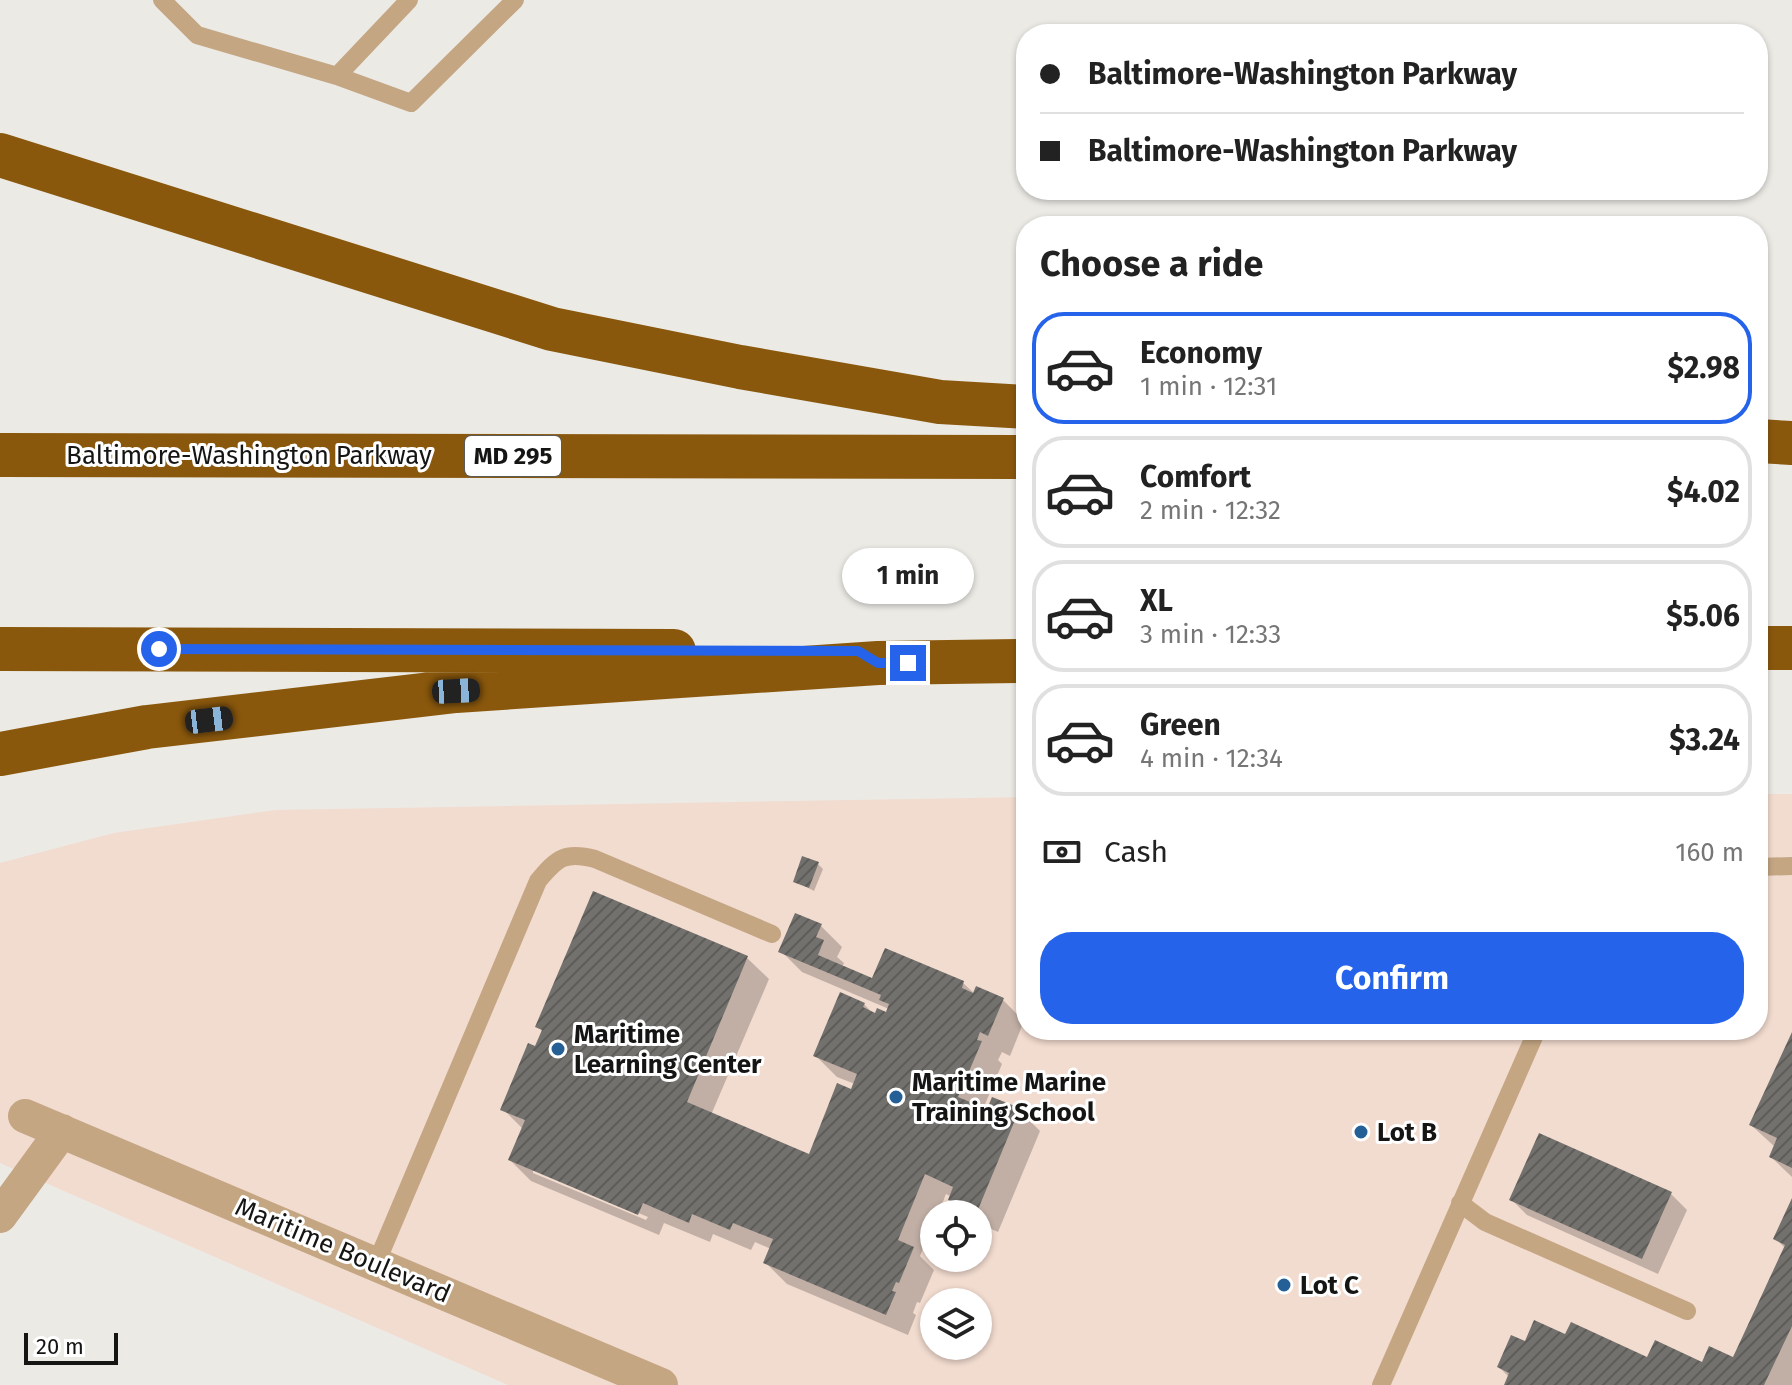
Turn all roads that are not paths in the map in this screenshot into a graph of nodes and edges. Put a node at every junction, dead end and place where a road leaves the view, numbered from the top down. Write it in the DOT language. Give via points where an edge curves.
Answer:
graph roads {
  1 [pos="162,0"];
  2 [pos="409,0"];
  3 [pos="515,0"];
  4 [pos="337,76"];
  5 [pos="0,155"];
  6 [pos="1016,406"];
  7 [pos="1768,442"];
  8 [pos="1792,443"];
  9 [pos="0,455"];
  10 [pos="1016,457"];
  11 [pos="1768,458"];
  12 [pos="1792,458"];
  13 [pos="1768,648"];
  14 [pos="1792,648"];
  15 [pos="0,649"];
  16 [pos="1016,661"];
  17 [pos="878,663"];
  18 [pos="0,754"];
  19 [pos="1792,866"];
  20 [pos="1768,867"];
  21 [pos="772,934"];
  22 [pos="1533,1040"];
  23 [pos="25,1116"];
  24 [pos="62,1131"];
  25 [pos="1460,1203"];
  26 [pos="0,1216"];
  27 [pos="376,1264"];
  28 [pos="1687,1311"];
  29 [pos="661,1385"];
  30 [pos="1381,1385"];
  1 -- 4 [label="lane" via="197,35"];
  2 -- 4 [label="lane"];
  3 -- 4 [label="lane" via="411,103"];
  5 -- 6 [label="highway" via="552,329 940,402"];
  7 -- 8 [label="highway"];
  9 -- 10 [label="highway, Baltimore-Washington Parkway / MD 295"];
  11 -- 12 [label="highway"];
  13 -- 14 [label="highway"];
  15 -- 17 [label="highway" via="858,651"];
  16 -- 17 [label="highway"];
  17 -- 18 [label="highway" via="456,691 147,727"];
  19 -- 20 [label="lane"];
  21 -- 27 [label="lane" via="595,859 567,855 551,865 538,881"];
  22 -- 25 [label="lane"];
  23 -- 24 [label="street, Maritime Boulevard"];
  24 -- 26 [label="street"];
  24 -- 27 [label="street, Maritime Boulevard"];
  25 -- 28 [label="lane" via="1485,1222"];
  25 -- 30 [label="lane"];
  27 -- 29 [label="street, Maritime Boulevard"];
}
